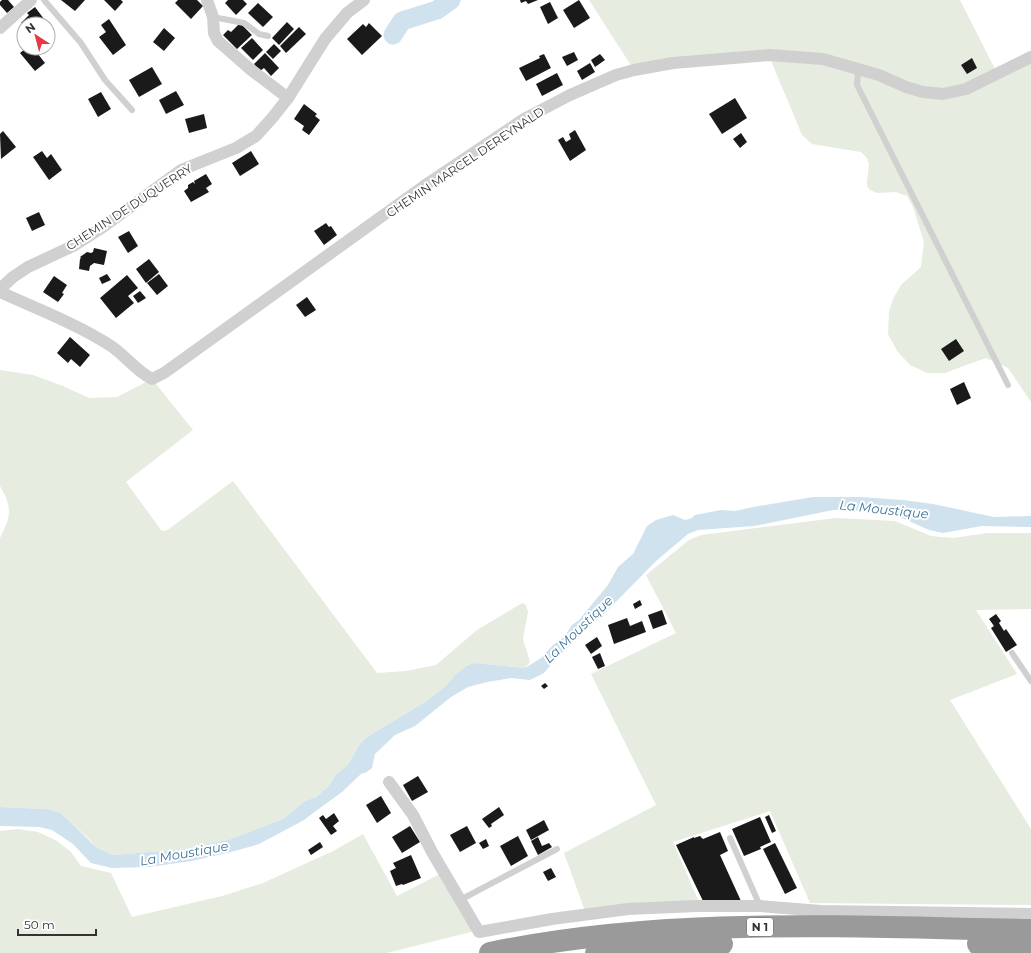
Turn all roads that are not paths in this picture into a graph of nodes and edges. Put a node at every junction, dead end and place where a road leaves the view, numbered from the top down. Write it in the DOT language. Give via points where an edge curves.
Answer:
graph roads {
  1 [pos="31,0"];
  2 [pos="44,0"];
  3 [pos="207,0"];
  4 [pos="364,0"];
  5 [pos="212,17"];
  6 [pos="0,28"];
  7 [pos="268,36"];
  8 [pos="1031,57"];
  9 [pos="858,69"];
  10 [pos="288,98"];
  11 [pos="132,110"];
  12 [pos="0,289"];
  13 [pos="0,292"];
  14 [pos="1008,385"];
  15 [pos="1012,653"];
  16 [pos="1031,681"];
  17 [pos="389,782"];
  18 [pos="730,838"];
  19 [pos="558,849"];
  20 [pos="460,900"];
  21 [pos="760,906"];
  22 [pos="1031,914"];
  23 [pos="1031,930"];
  24 [pos="1031,945"];
  25 [pos="490,953"];
  26 [pos="596,953"];
  1 -- 6 [label="street"];
  2 -- 11 [label="lane" via="81,43 104,80"];
  3 -- 5 [label="street"];
  4 -- 10 [label="street, CHEMIN DE DUQUERRY" via="347,13 325,39"];
  5 -- 7 [label="lane" via="244,23 260,34"];
  5 -- 10 [label="street" via="218,41"];
  8 -- 9 [label="street, CHEMIN MARCEL DEREYNALD" via="966,89 943,94 906,87"];
  9 -- 13 [label="street, CHEMIN MARCEL DEREYNALD" via="823,59 769,55 714,59 634,70 577,92 524,119 431,182 164,373 152,378 143,374 112,346"];
  9 -- 14 [label="lane" via="857,85"];
  10 -- 12 [label="street, CHEMIN DE DUQUERRY" via="256,136 236,148 182,170 75,245 28,267"];
  15 -- 16 [label="lane"];
  17 -- 20 [label="street" via="413,815"];
  18 -- 21 [label="lane"];
  19 -- 20 [label="lane"];
  20 -- 21 [label="street" via="479,932 628,909"];
  21 -- 22 [label="street" via="821,910"];
  23 -- 25 [label="highway, N 1" via="767,926 631,933 523,946"];
  24 -- 26 [label="highway, N 1" via="767,942 640,947"];
}
